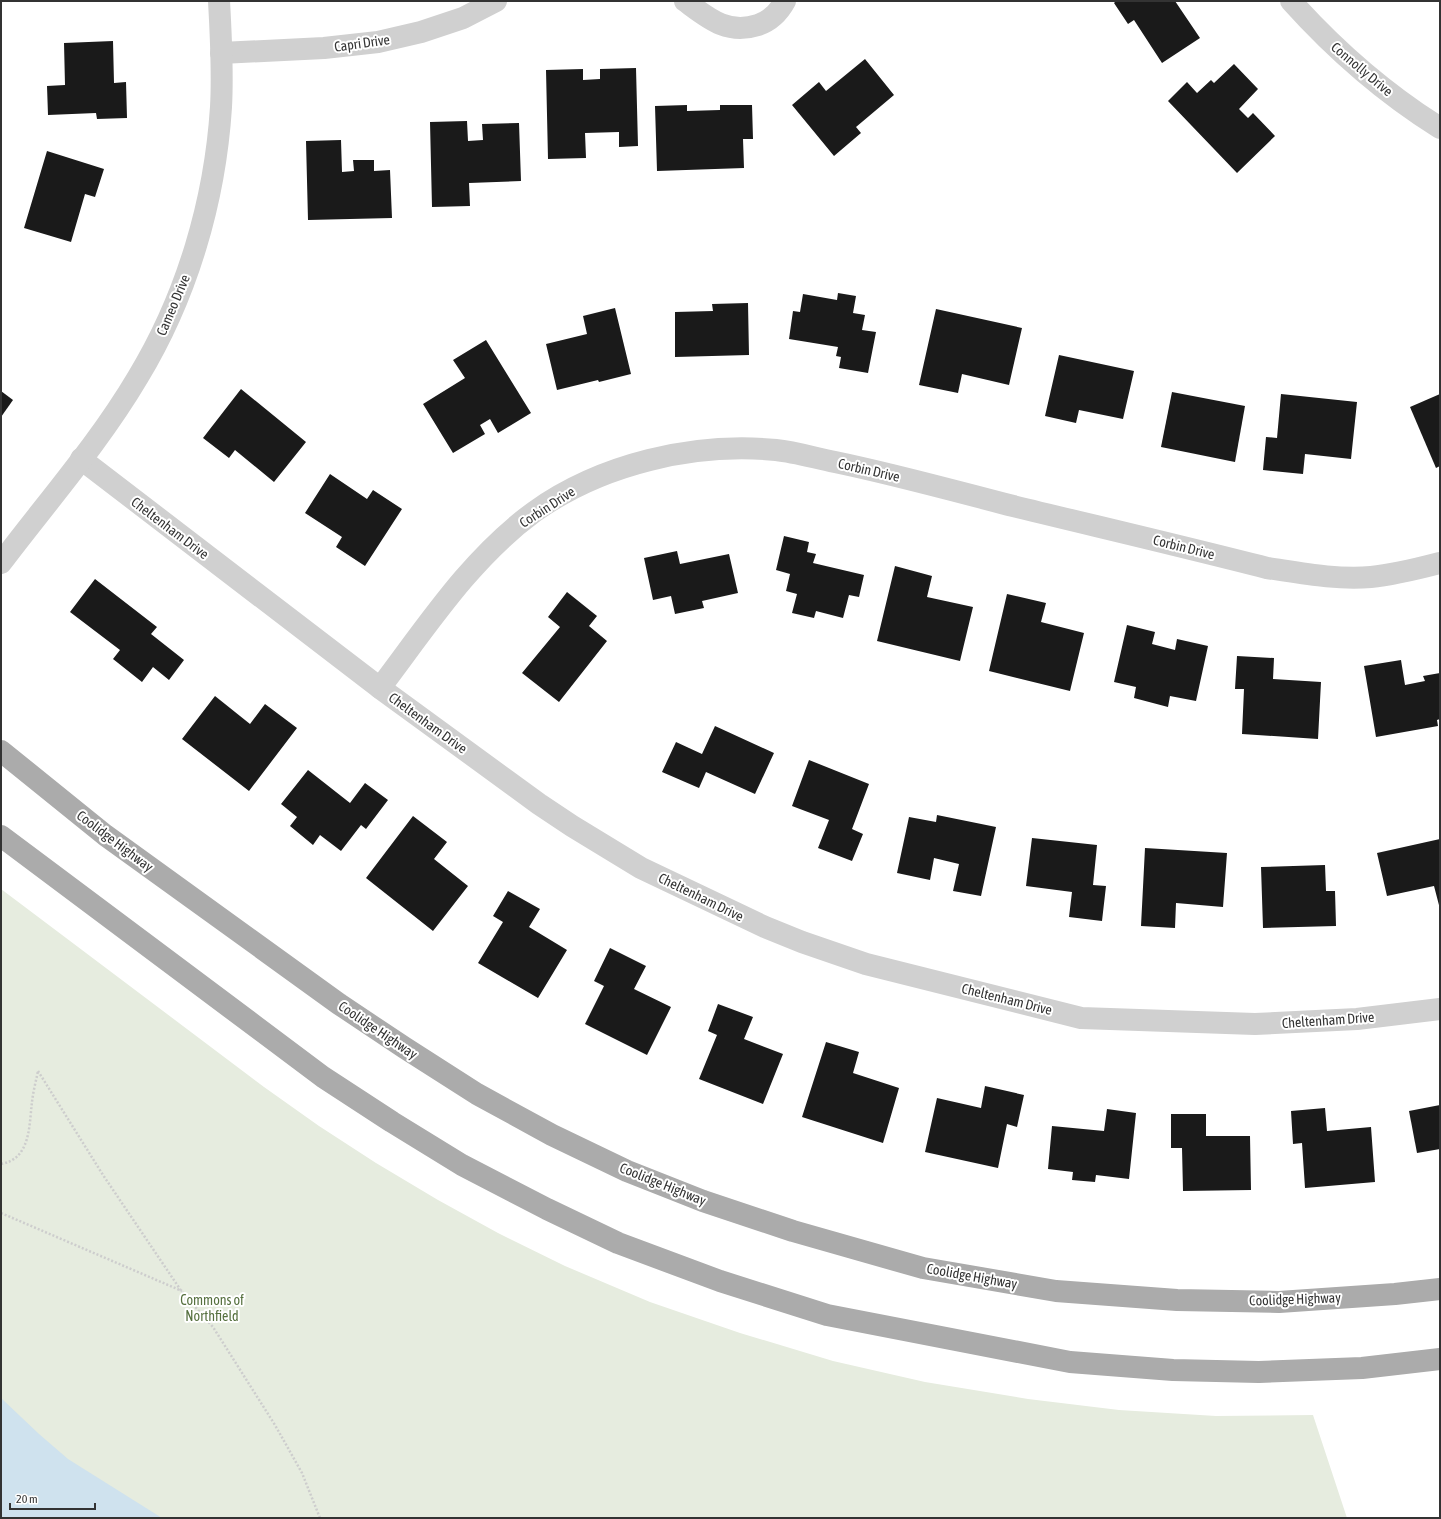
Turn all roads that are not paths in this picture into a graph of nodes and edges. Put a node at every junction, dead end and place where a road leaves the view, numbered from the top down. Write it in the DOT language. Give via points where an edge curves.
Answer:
graph roads {
  1 [pos="219,1"];
  2 [pos="496,1"];
  3 [pos="685,1"];
  4 [pos="784,1"];
  5 [pos="1292,1"];
  6 [pos="222,53"];
  7 [pos="1440,128"];
  8 [pos="81,459"];
  9 [pos="1,563"];
  10 [pos="1440,563"];
  11 [pos="380,688"];
  12 [pos="1,751"];
  13 [pos="1,836"];
  14 [pos="1440,1009"];
  15 [pos="1440,1289"];
  16 [pos="1440,1359"];
  1 -- 6 [label="street, Cameo Drive"];
  2 -- 6 [label="street, Capri Drive" via="462,18 421,32 378,42 331,48"];
  3 -- 4 [label="street" via="709,18 739,28 763,23 781,8"];
  5 -- 7 [label="street, Connolly Drive" via="1343,55 1382,88"];
  6 -- 8 [label="street, Cameo Drive" via="221,108 212,181 186,276 138,376"];
  8 -- 9 [label="street, Cameo Drive"];
  8 -- 11 [label="street, Cheltenham Drive"];
  10 -- 11 [label="street, Corbin Drive" via="1396,574 1370,577 1298,573 1267,568 864,468 779,451 747,448 707,450 667,455 628,466 566,493 535,512 503,537 474,565"];
  11 -- 14 [label="street, Cheltenham Drive" via="539,804 641,868 765,928 866,964 1082,1018 1255,1024 1357,1019"];
  12 -- 15 [label="main road, Coolidge Highway" via="105,835 339,1004 405,1048 477,1094 552,1135 704,1202 793,1232 923,1268 1056,1291 1177,1300 1279,1302"];
  13 -- 16 [label="main road" via="323,1077 392,1122 462,1165 547,1209 618,1243 720,1281 827,1315 1070,1362 1173,1370 1259,1372 1362,1368"];
}
